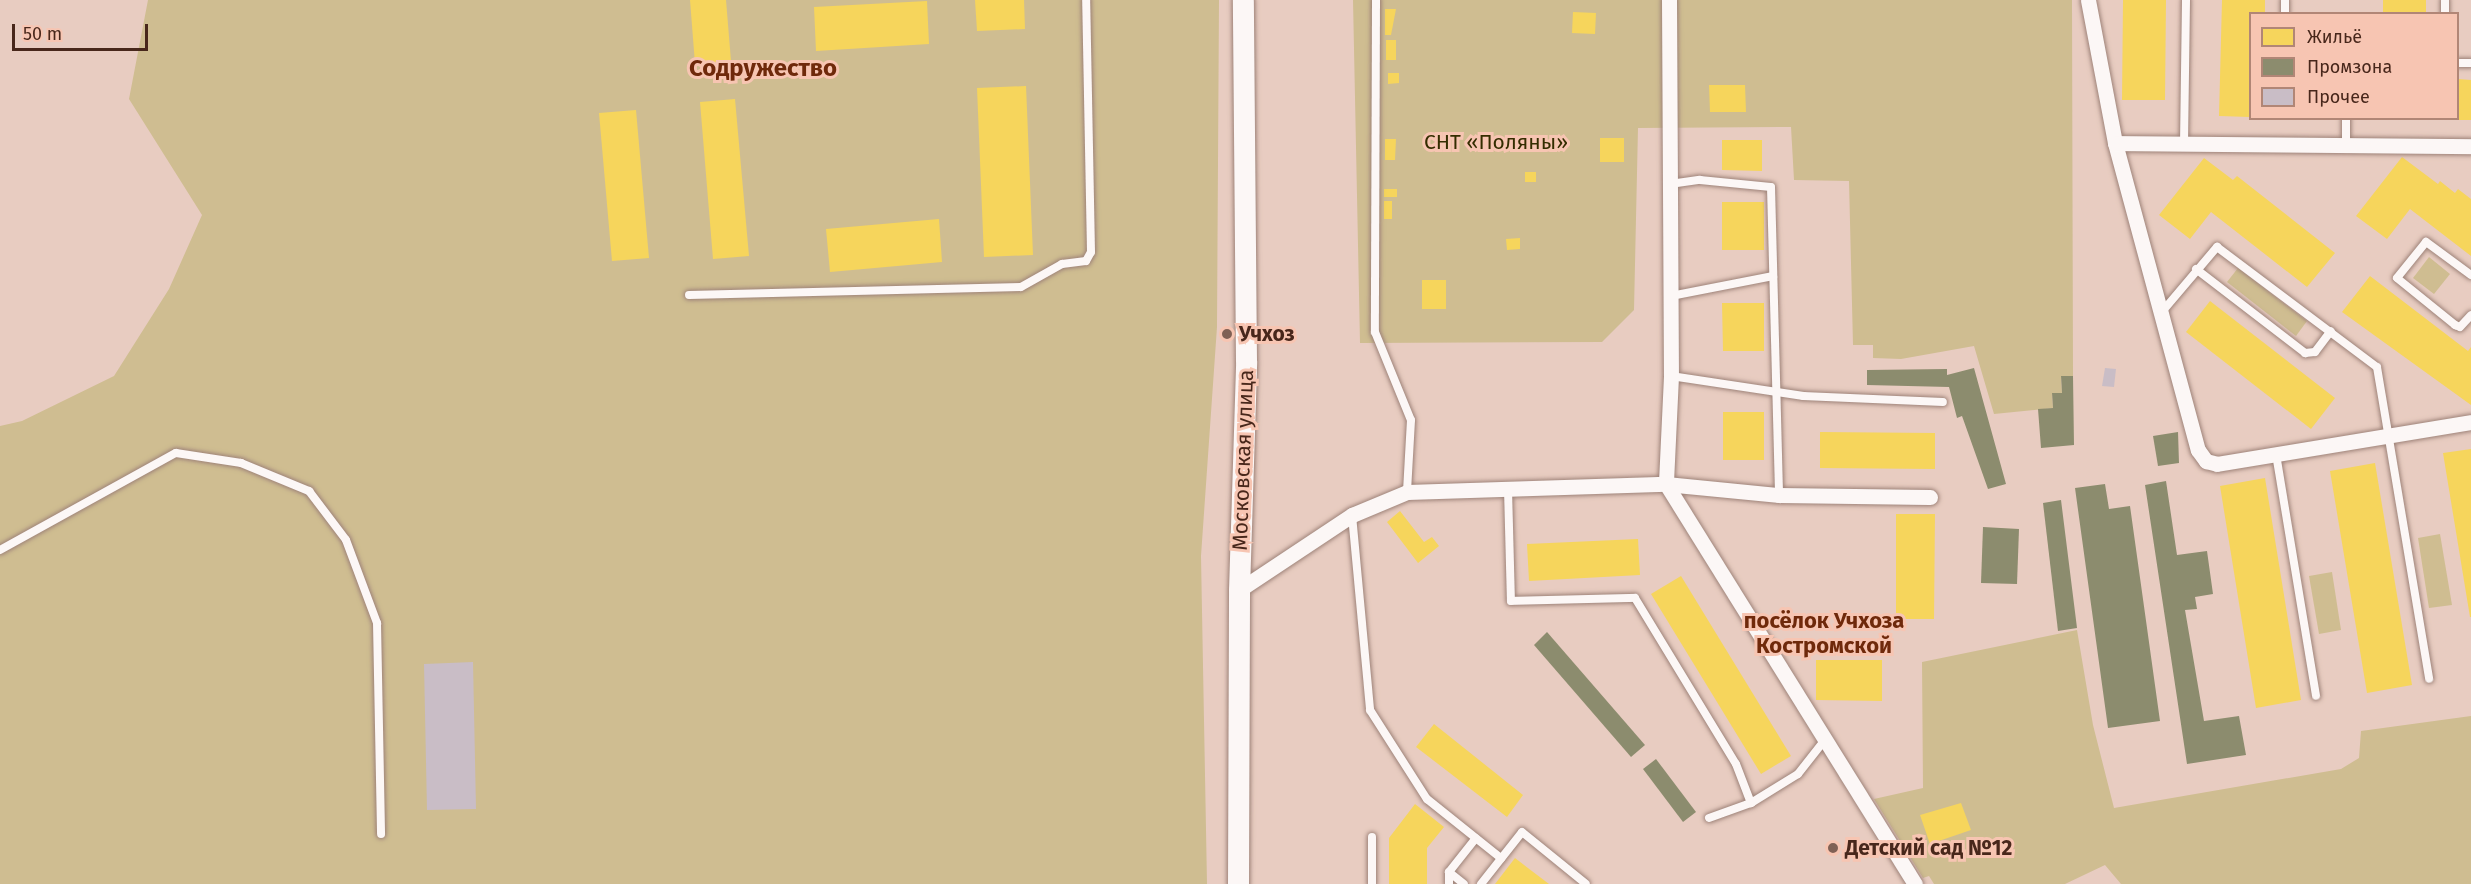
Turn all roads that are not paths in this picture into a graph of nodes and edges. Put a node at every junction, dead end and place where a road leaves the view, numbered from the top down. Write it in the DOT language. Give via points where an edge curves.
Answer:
graph roads {
  1 [pos="1086,0"];
  2 [pos="1243,0"];
  3 [pos="1376,0"];
  4 [pos="1669,0"];
  5 [pos="2088,0"];
  6 [pos="2186,0"];
  7 [pos="2346,120"];
  8 [pos="2115,143"];
  9 [pos="2184,144"];
  10 [pos="2346,145"];
  11 [pos="2471,146"];
  12 [pos="1670,184"];
  13 [pos="2196,269"];
  14 [pos="2471,275"];
  15 [pos="1773,276"];
  16 [pos="688,295"];
  17 [pos="1671,296"];
  18 [pos="2161,314"];
  19 [pos="2471,315"];
  20 [pos="2331,331"];
  21 [pos="1671,376"];
  22 [pos="1776,392"];
  23 [pos="1943,402"];
  24 [pos="2471,422"];
  25 [pos="2389,436"];
  26 [pos="2276,454"];
  27 [pos="1666,484"];
  28 [pos="1508,488"];
  29 [pos="1407,492"];
  30 [pos="1779,495"];
  31 [pos="1930,497"];
  32 [pos="1352,515"];
  33 [pos="0,550"];
  34 [pos="1239,590"];
  35 [pos="2429,679"];
  36 [pos="2316,696"];
  37 [pos="1824,741"];
  38 [pos="1751,803"];
  39 [pos="1708,818"];
  40 [pos="381,834"];
  41 [pos="1372,837"];
  42 [pos="1476,838"];
  43 [pos="1501,858"];
  44 [pos="1449,872"];
  45 [pos="1238,884"];
  46 [pos="1372,884"];
  47 [pos="1449,884"];
  48 [pos="1464,884"];
  49 [pos="1481,884"];
  50 [pos="1586,884"];
  51 [pos="1915,884"];
  1 -- 16 [label="lane" via="1091,252 1086,261 1062,264 1021,287"];
  2 -- 34 [label="main road, Московская улица" via="1246,361"];
  3 -- 29 [label="lane" via="1375,332 1411,420"];
  4 -- 12 [label="street"];
  5 -- 8 [label="street"];
  6 -- 9 [label="lane"];
  7 -- 10 [label="lane"];
  8 -- 9 [label="street"];
  8 -- 18 [label="street"];
  9 -- 10 [label="street"];
  10 -- 11 [label="street"];
  12 -- 15 [label="lane" via="1700,180 1771,187"];
  12 -- 17 [label="street"];
  13 -- 18 [label="lane"];
  13 -- 20 [label="lane" via="2210,250 2223,249"];
  13 -- 20 [label="lane" via="2305,353 2315,352"];
  14 -- 19 [label="lane" via="2426,242 2397,278 2455,325 2460,327"];
  15 -- 17 [label="lane"];
  15 -- 22 [label="lane"];
  17 -- 21 [label="street"];
  18 -- 26 [label="street" via="2198,450 2205,461 2217,464"];
  20 -- 25 [label="lane" via="2377,367"];
  21 -- 22 [label="lane"];
  21 -- 27 [label="street"];
  22 -- 23 [label="lane"];
  22 -- 30 [label="lane"];
  24 -- 25 [label="street"];
  25 -- 26 [label="street"];
  25 -- 35 [label="lane"];
  26 -- 36 [label="lane"];
  27 -- 28 [label="street"];
  27 -- 30 [label="street"];
  27 -- 37 [label="street"];
  28 -- 29 [label="street"];
  28 -- 38 [label="lane" via="1511,601 1635,598 1736,764"];
  29 -- 32 [label="street"];
  30 -- 31 [label="street"];
  32 -- 34 [label="street"];
  32 -- 42 [label="lane" via="1370,710 1427,799"];
  33 -- 40 [label="lane" via="176,453 241,463 309,491 346,540 377,623"];
  34 -- 45 [label="main road, Московская улица"];
  37 -- 38 [label="lane" via="1798,774"];
  37 -- 51 [label="street"];
  38 -- 39 [label="lane"];
  41 -- 46 [label="lane"];
  42 -- 43 [label="lane"];
  42 -- 44 [label="lane"];
  43 -- 49 [label="lane"];
  43 -- 50 [label="lane" via="1522,832"];
  44 -- 47 [label="lane"];
  44 -- 48 [label="lane"];
}
